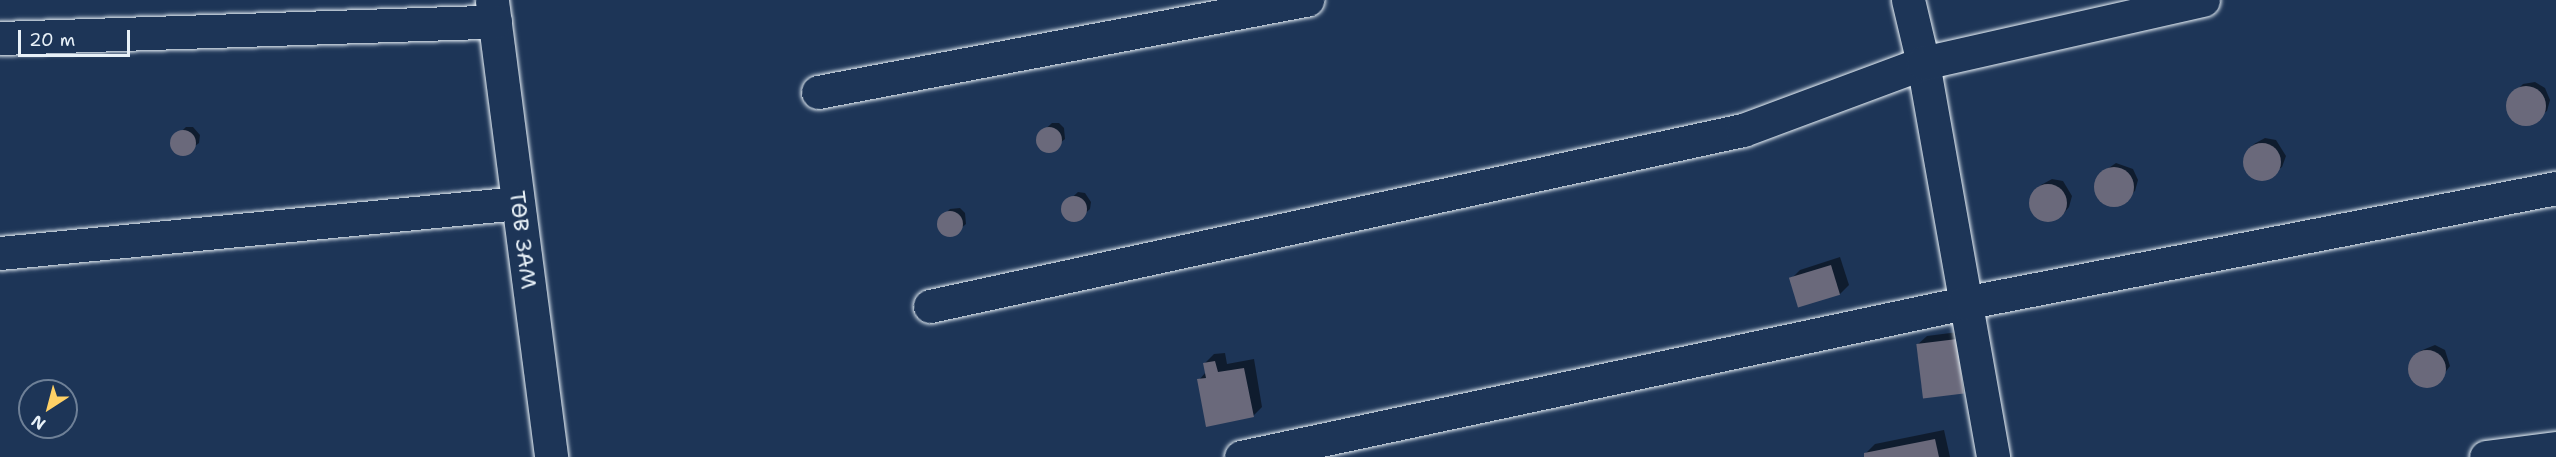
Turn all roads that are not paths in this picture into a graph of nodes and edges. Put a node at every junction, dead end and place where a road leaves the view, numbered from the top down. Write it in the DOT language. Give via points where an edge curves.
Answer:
graph roads {
  1 [pos="1307,0"];
  2 [pos="1908,0"];
  3 [pos="2203,0"];
  4 [pos="494,11"];
  5 [pos="0,38"];
  6 [pos="1923,63"];
  7 [pos="818,92"];
  8 [pos="2556,188"];
  9 [pos="518,203"];
  10 [pos="0,253"];
  11 [pos="1964,303"];
  12 [pos="930,306"];
  13 [pos="2556,448"];
  14 [pos="551,457"];
  15 [pos="1241,457"];
  16 [pos="1993,457"];
  17 [pos="2487,457"];
  1 -- 7 [label="street"];
  2 -- 6 [label="street"];
  3 -- 6 [label="street"];
  4 -- 5 [label="street"];
  4 -- 9 [label="street, ТӨВ ЗАМ"];
  6 -- 11 [label="street"];
  6 -- 12 [label="street" via="1743,130"];
  8 -- 11 [label="street"];
  9 -- 10 [label="street"];
  9 -- 14 [label="street, ТӨВ ЗАМ"];
  11 -- 15 [label="street"];
  11 -- 16 [label="street"];
  13 -- 17 [label="street"];
}
